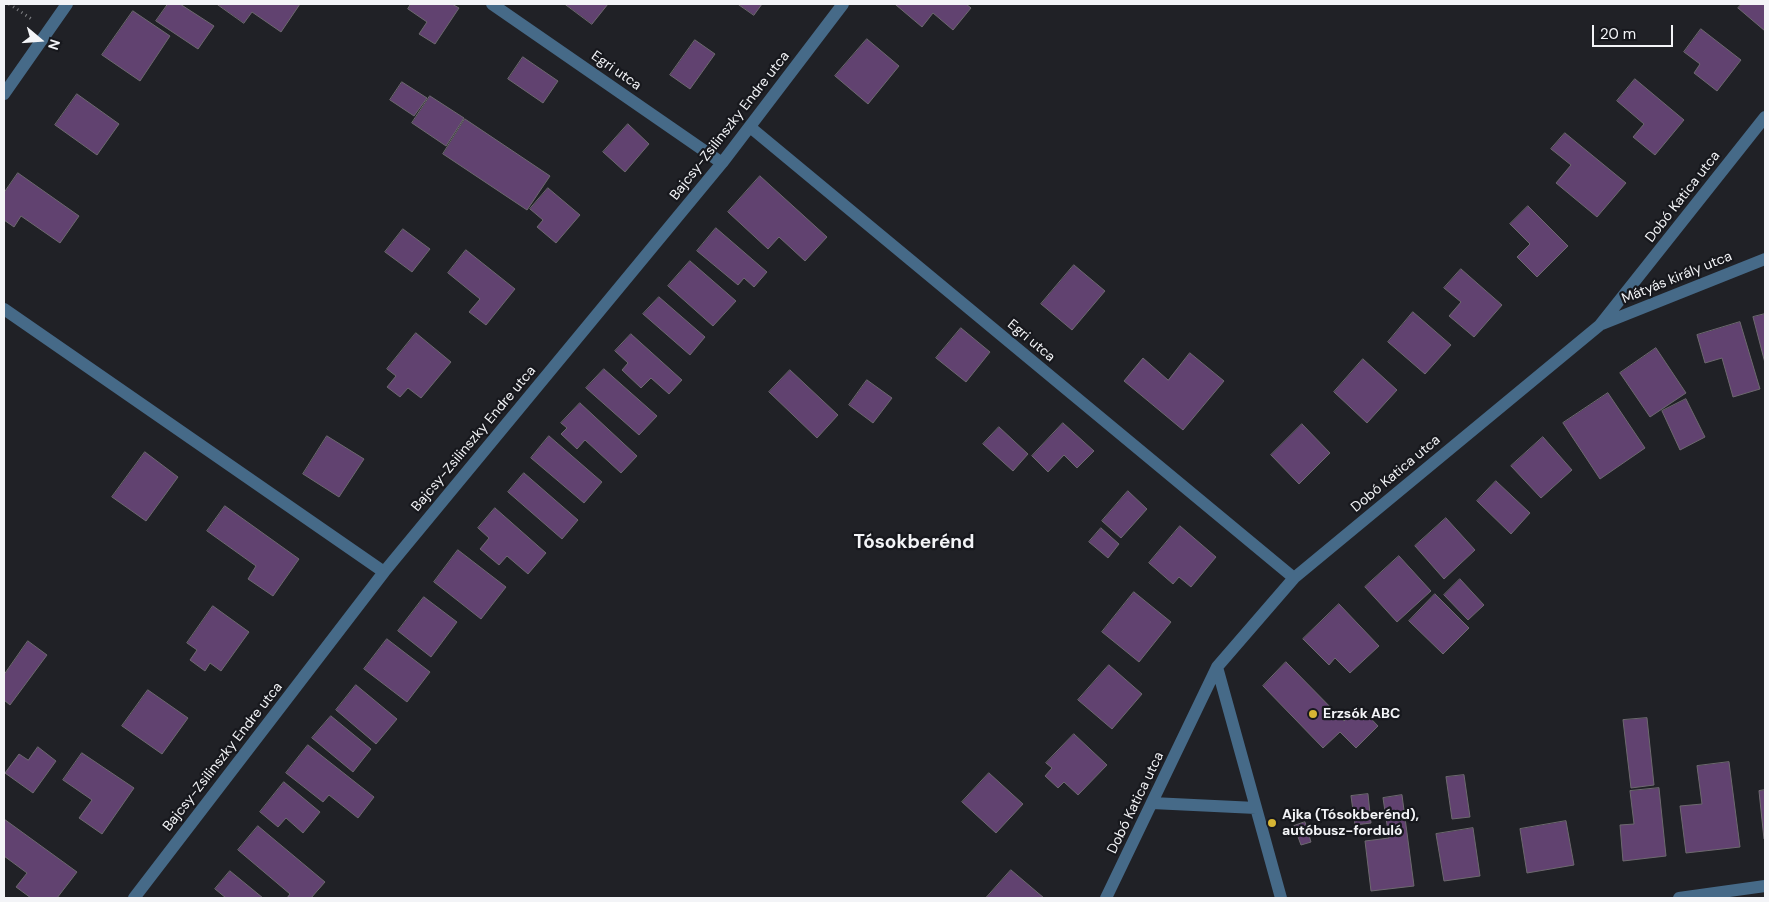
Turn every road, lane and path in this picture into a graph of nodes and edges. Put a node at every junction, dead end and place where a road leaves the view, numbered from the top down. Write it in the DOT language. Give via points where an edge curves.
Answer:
graph roads {
  1 [pos="9,4"];
  2 [pos="67,4"];
  3 [pos="492,4"];
  4 [pos="844,4"];
  5 [pos="48,30"];
  6 [pos="4,94"];
  7 [pos="1765,117"];
  8 [pos="750,127"];
  9 [pos="722,163"];
  10 [pos="1765,259"];
  11 [pos="4,309"];
  12 [pos="1600,325"];
  13 [pos="384,572"];
  14 [pos="1294,578"];
  15 [pos="1217,667"];
  16 [pos="1152,803"];
  17 [pos="1256,808"];
  18 [pos="1765,886"];
  19 [pos="134,898"];
  20 [pos="1106,898"];
  21 [pos="1281,898"];
  22 [pos="1679,898"];
  1 -- 5 [label="path"];
  2 -- 5 [label="street"];
  3 -- 9 [label="street, Egri utca"];
  4 -- 8 [label="street, Bajcsy-Zsilinszky Endre utca"];
  5 -- 6 [label="street"];
  7 -- 12 [label="street, Dobó Katica utca"];
  8 -- 9 [label="street, Bajcsy-Zsilinszky Endre utca"];
  8 -- 14 [label="street, Egri utca"];
  9 -- 13 [label="street, Bajcsy-Zsilinszky Endre utca"];
  10 -- 12 [label="street, Mátyás király utca"];
  11 -- 13 [label="street"];
  12 -- 14 [label="street, Dobó Katica utca"];
  13 -- 19 [label="street, Bajcsy-Zsilinszky Endre utca"];
  14 -- 15 [label="street, Dobó Katica utca"];
  15 -- 16 [label="street, Dobó Katica utca"];
  15 -- 17 [label="street"];
  16 -- 17 [label="street"];
  16 -- 20 [label="street, Dobó Katica utca"];
  17 -- 21 [label="street"];
  18 -- 22 [label="street"];
}
